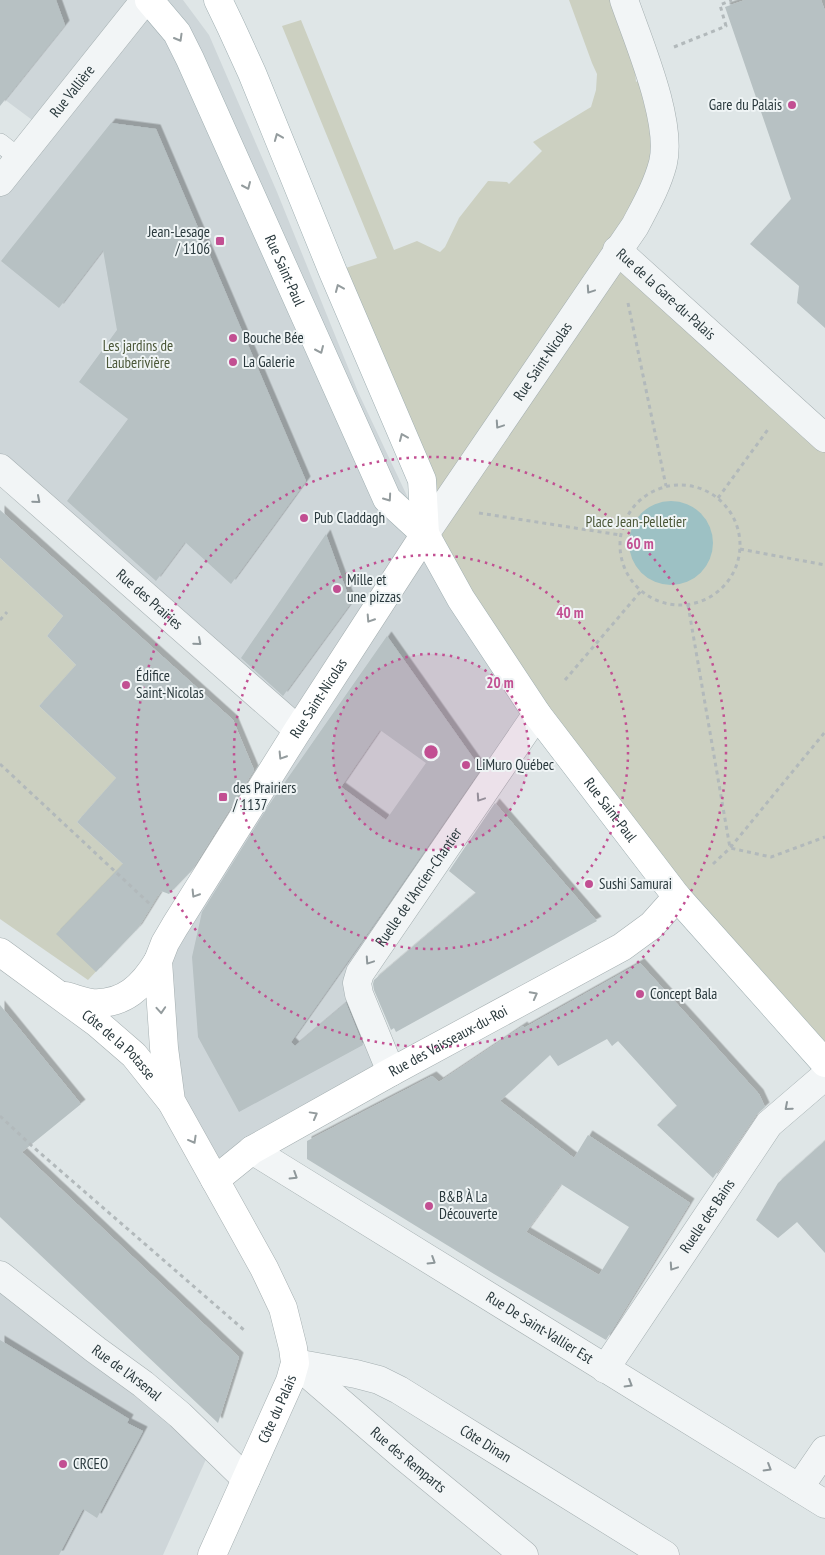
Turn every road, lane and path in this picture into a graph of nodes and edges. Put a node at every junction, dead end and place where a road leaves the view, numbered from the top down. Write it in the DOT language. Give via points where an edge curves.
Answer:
graph roads {
  1 [pos="145,0"];
  2 [pos="149,0"];
  3 [pos="218,0"];
  4 [pos="624,0"];
  5 [pos="732,0"];
  6 [pos="666,50"];
  7 [pos="10,151"];
  8 [pos="0,182"];
  9 [pos="617,250"];
  10 [pos="627,298"];
  11 [pos="773,422"];
  12 [pos="825,438"];
  13 [pos="0,468"];
  14 [pos="666,486"];
  15 [pos="718,498"];
  16 [pos="479,513"];
  17 [pos="425,534"];
  18 [pos="620,535"];
  19 [pos="740,549"];
  20 [pos="825,565"];
  21 [pos="641,591"];
  22 [pos="688,605"];
  23 [pos="7,612"];
  24 [pos="0,620"];
  25 [pos="565,680"];
  26 [pos="537,714"];
  27 [pos="298,730"];
  28 [pos="825,732"];
  29 [pos="0,764"];
  30 [pos="825,837"];
  31 [pos="730,848"];
  32 [pos="713,864"];
  33 [pos="677,897"];
  34 [pos="175,926"];
  35 [pos="0,952"];
  36 [pos="158,961"];
  37 [pos="61,996"];
  38 [pos="825,1063"];
  39 [pos="392,1072"];
  40 [pos="825,1076"];
  41 [pos="171,1101"];
  42 [pos="0,1116"];
  43 [pos="252,1150"];
  44 [pos="215,1180"];
  45 [pos="0,1275"];
  46 [pos="244,1330"];
  47 [pos="295,1363"];
  48 [pos="605,1369"];
  49 [pos="825,1450"];
  50 [pos="246,1479"];
  51 [pos="799,1488"];
  52 [pos="825,1504"];
  53 [pos="212,1555"];
  54 [pos="524,1555"];
  55 [pos="665,1555"];
  1 -- 7 [label="street, Rue Vallière"];
  2 -- 17 [label="street, Rue Saint-Paul, one-way" via="177,33 190,59 386,499"];
  17 -- 3 [label="street, Rue Saint-Paul, one-way" via="422,480 252,73"];
  4 -- 9 [label="street, Rue de la Gare-du-Palais" via="659,104 664,134 663,161 652,194"];
  5 -- 6 [label="path" via="720,5 726,26"];
  7 -- 8 [label="street, Rue Vallière"];
  9 -- 12 [label="street, Rue de la Gare-du-Palais"];
  9 -- 17 [label="street, Rue Saint-Nicolas, one-way"];
  10 -- 14 [label="path"];
  11 -- 15 [label="path"];
  13 -- 27 [label="street, Rue des Prairies, one-way"];
  14 -- 15 [label="path" via="686,485"];
  14 -- 18 [label="path" via="641,498 623,523"];
  15 -- 19 [label="path" via="730,512 738,530"];
  16 -- 18 [label="path"];
  17 -- 26 [label="street, Rue Saint-Paul" via="461,599"];
  17 -- 27 [label="street, Rue Saint-Nicolas, one-way"];
  18 -- 21 [label="path" via="620,555 625,571"];
  19 -- 20 [label="path"];
  19 -- 22 [label="path" via="736,568 726,584 712,597"];
  21 -- 22 [label="path" via="659,602"];
  21 -- 25 [label="path"];
  22 -- 31 [label="path"];
  23 -- 24 [label="path"];
  26 -- 33 [label="street, Rue Saint-Paul"];
  26 -- 39 [label="street, Ruelle de l'Ancien-Chantier, one-way" via="360,973 357,983 360,994"];
  27 -- 34 [label="street, Rue Saint-Nicolas, one-way"];
  28 -- 31 [label="path"];
  29 -- 34 [label="path"];
  30 -- 31 [label="path" via="771,857"];
  31 -- 32 [label="path"];
  33 -- 38 [label="street, Rue Saint-Paul"];
  39 -- 33 [label="street, Rue des Vaisseaux-du-Roi, one-way" via="622,947 652,925"];
  34 -- 36 [label="street, Rue Saint-Nicolas"];
  35 -- 37 [label="street, Côte de la Potasse"];
  36 -- 37 [label="street, Côte de la Potasse" via="142,984 118,1000 93,1003"];
  36 -- 41 [label="street, Rue Saint-Nicolas, one-way"];
  37 -- 41 [label="street, Côte de la Potasse" via="134,1056"];
  43 -- 39 [label="street, Rue des Vaisseaux-du-Roi, one-way"];
  40 -- 48 [label="street, Ruelle des Bains, one-way" via="769,1124"];
  41 -- 44 [label="street, Rue Saint-Nicolas, one-way"];
  42 -- 46 [label="path"];
  43 -- 44 [label="street, Rue des Vaisseaux-du-Roi"];
  43 -- 48 [label="street, Rue De Saint-Vallier Est, one-way"];
  44 -- 47 [label="street, Côte du Palais" via="283,1308"];
  45 -- 50 [label="street, Rue de l'Arsenal" via="143,1384"];
  47 -- 50 [label="street, Côte du Palais"];
  47 -- 54 [label="street, Rue des Remparts"];
  47 -- 55 [label="street, Côte Dinan" via="364,1376 399,1390"];
  48 -- 51 [label="street, Rue De Saint-Vallier Est, one-way"];
  49 -- 51 [label="street"];
  50 -- 53 [label="street, Côte du Palais"];
  51 -- 52 [label="street, Rue De Saint-Vallier Est"];
}
